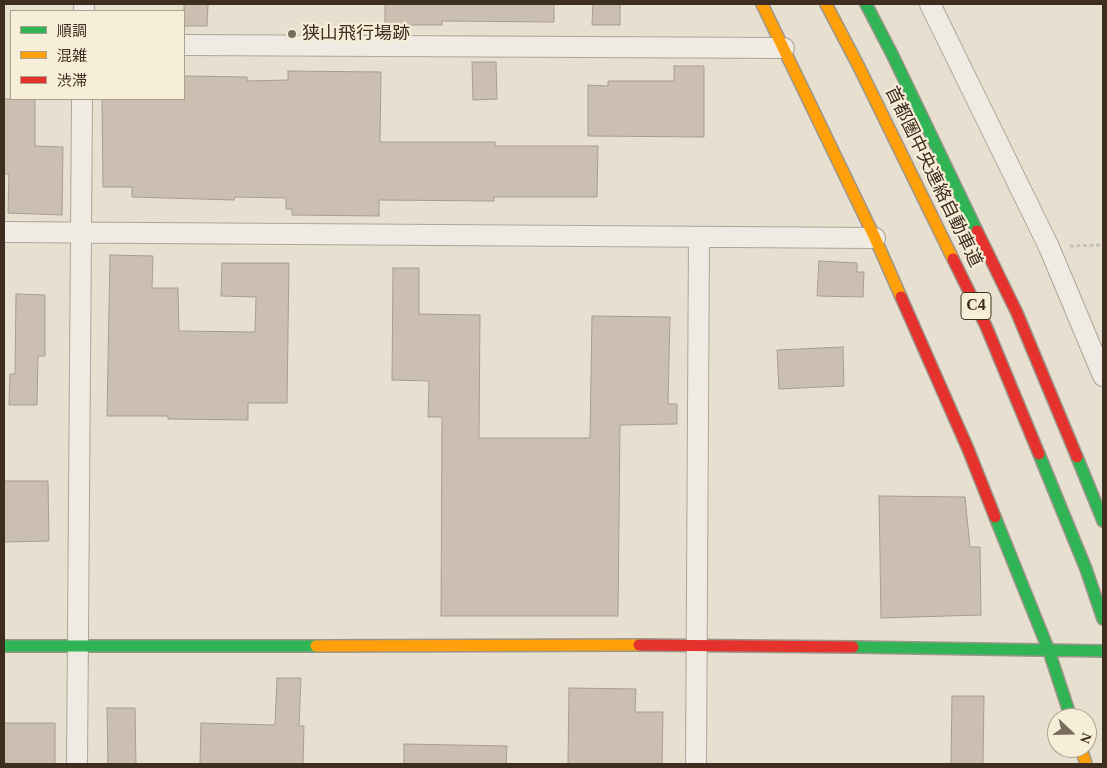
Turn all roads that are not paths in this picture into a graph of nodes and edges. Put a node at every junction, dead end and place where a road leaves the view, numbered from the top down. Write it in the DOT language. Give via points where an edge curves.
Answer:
graph roads {
  1 [pos="762,4"];
  2 [pos="826,4"];
  3 [pos="866,4"];
  4 [pos="930,4"];
  5 [pos="185,45"];
  6 [pos="784,48"];
  7 [pos="82,100"];
  8 [pos="4,232"];
  9 [pos="80,232"];
  10 [pos="699,237"];
  11 [pos="875,238"];
  12 [pos="1103,376"];
  13 [pos="1103,521"];
  14 [pos="1103,619"];
  15 [pos="697,645"];
  16 [pos="4,646"];
  17 [pos="77,646"];
  18 [pos="1049,651"];
  19 [pos="1103,651"];
  20 [pos="1068,708"];
  21 [pos="76,764"];
  22 [pos="696,764"];
  1 -- 6 [label="main road"];
  2 -- 14 [label="main road, 首都圏中央連絡自動車道 / C4" via="986,326"];
  3 -- 13 [label="main road, 首都圏中央連絡自動車道 / C4" via="1018,313"];
  4 -- 12 [label="street" via="1049,247"];
  5 -- 6 [label="street"];
  6 -- 11 [label="main road"];
  7 -- 9 [label="street"];
  8 -- 9 [label="street"];
  9 -- 10 [label="street"];
  9 -- 17 [label="street"];
  10 -- 11 [label="street"];
  10 -- 15 [label="street"];
  11 -- 18 [label="main road" via="968,449"];
  15 -- 17 [label="main road"];
  15 -- 18 [label="main road"];
  15 -- 22 [label="street"];
  16 -- 17 [label="main road"];
  17 -- 21 [label="street"];
  18 -- 19 [label="main road"];
  18 -- 20 [label="main road"];
}
